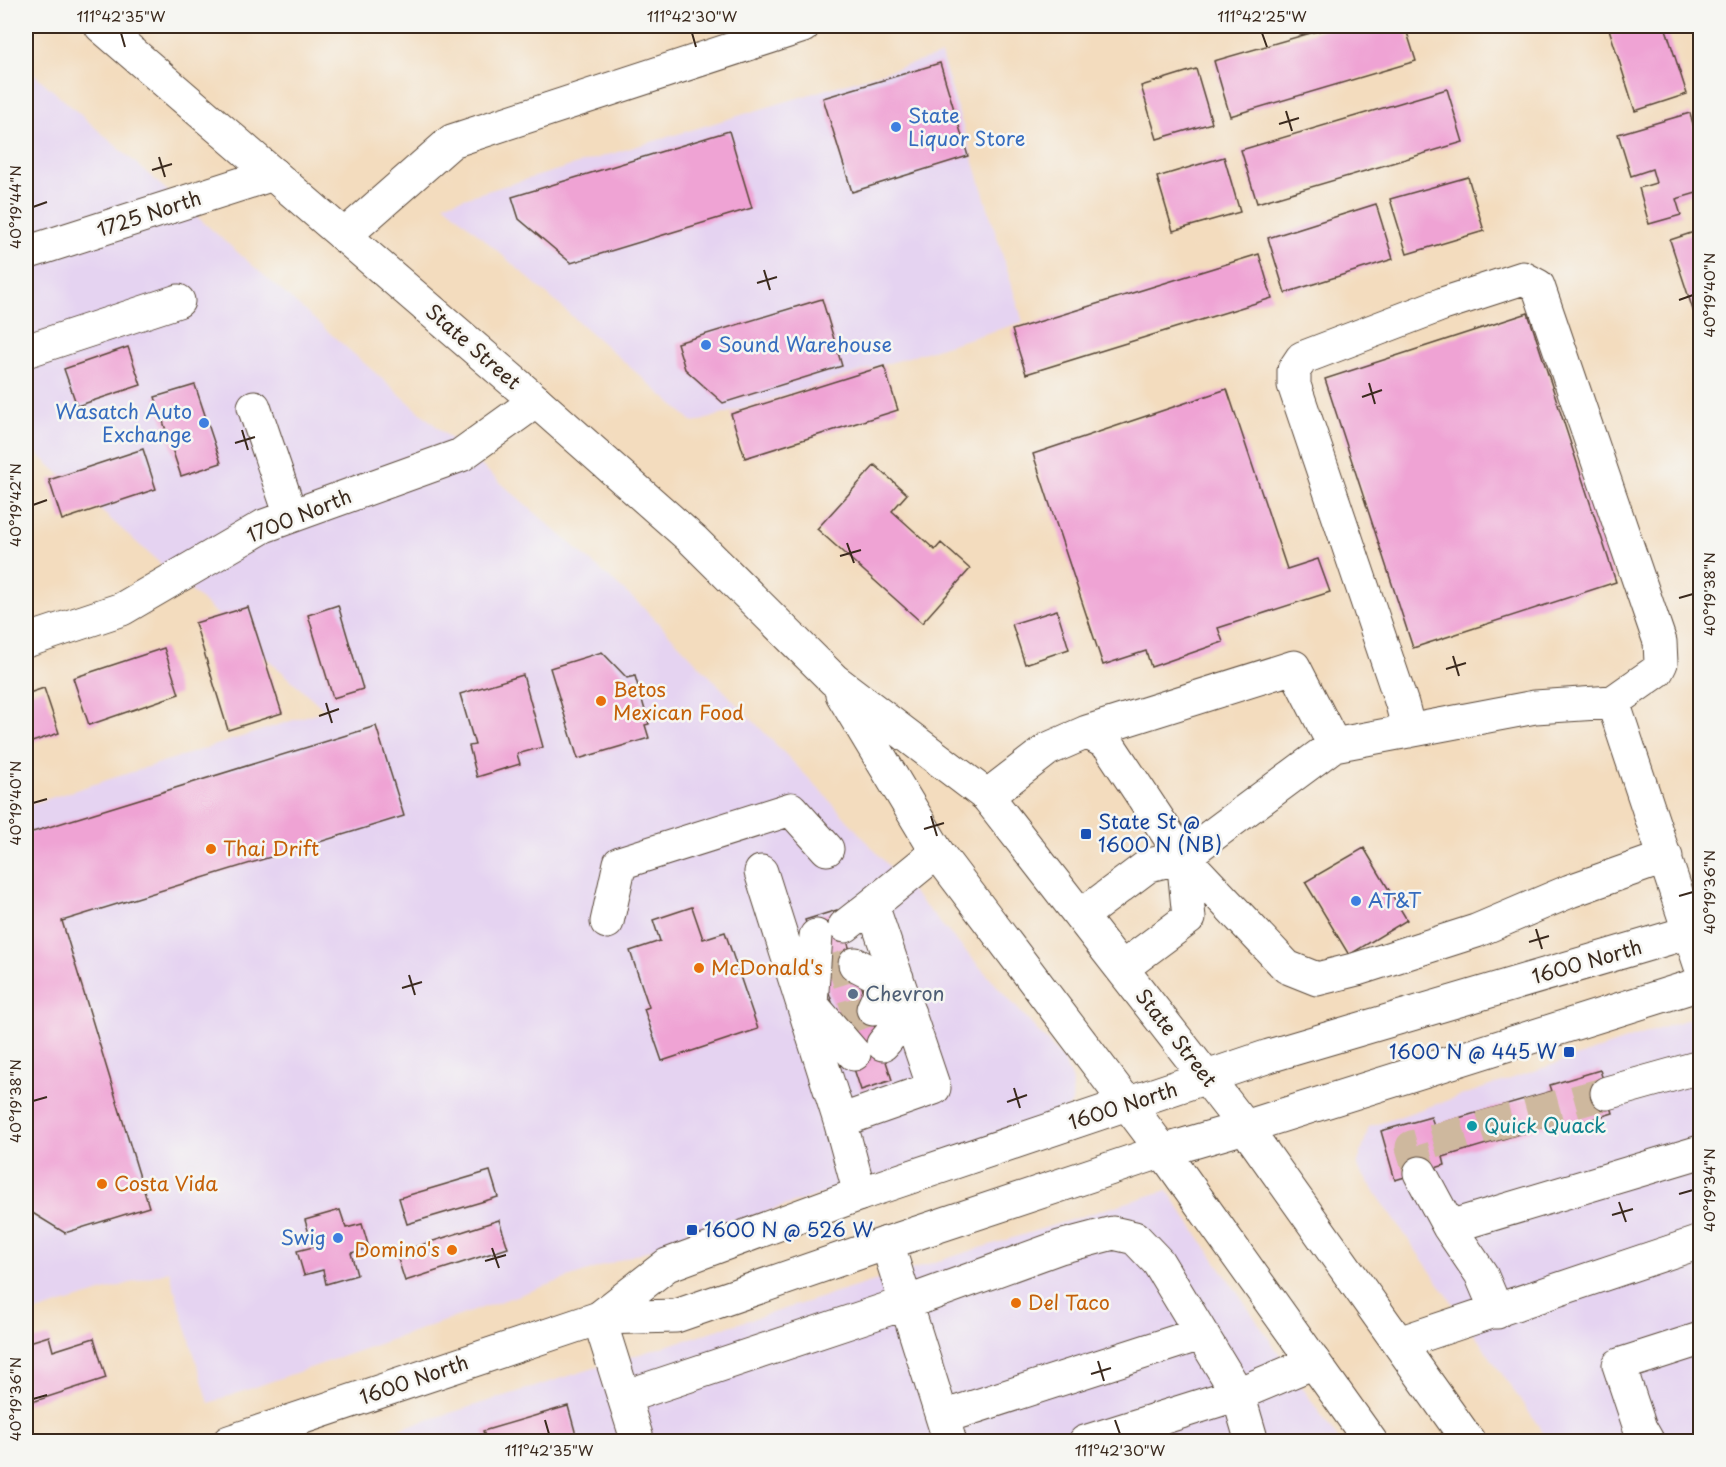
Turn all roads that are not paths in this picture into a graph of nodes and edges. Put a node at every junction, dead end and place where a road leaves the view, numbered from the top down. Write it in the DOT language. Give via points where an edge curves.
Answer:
graph roads {
  1 [pos="101,26"];
  2 [pos="803,26"];
  3 [pos="273,174"];
  4 [pos="344,236"];
  5 [pos="26,253"];
  6 [pos="178,301"];
  7 [pos="26,351"];
  8 [pos="536,401"];
  9 [pos="254,407"];
  10 [pos="291,516"];
  11 [pos="26,640"];
  12 [pos="834,680"];
  13 [pos="1613,702"];
  14 [pos="1409,731"];
  15 [pos="1087,732"];
  16 [pos="1334,745"];
  17 [pos="987,796"];
  18 [pos="827,849"];
  19 [pos="937,852"];
  20 [pos="1666,856"];
  21 [pos="1184,857"];
  22 [pos="761,872"];
  23 [pos="872,905"];
  24 [pos="1081,916"];
  25 [pos="607,922"];
  26 [pos="1696,931"];
  27 [pos="1701,964"];
  28 [pos="1122,968"];
  29 [pos="1701,984"];
  30 [pos="875,996"];
  31 [pos="807,1005"];
  32 [pos="909,1013"];
  33 [pos="1701,1067"];
  34 [pos="1208,1078"];
  35 [pos="1607,1094"];
  36 [pos="1128,1105"];
  37 [pos="840,1121"];
  38 [pos="1245,1127"];
  39 [pos="1163,1151"];
  40 [pos="1701,1152"];
  41 [pos="1419,1173"];
  42 [pos="860,1194"];
  43 [pos="1449,1227"];
  44 [pos="1701,1242"];
  45 [pos="886,1243"];
  46 [pos="906,1303"];
  47 [pos="1497,1312"];
  48 [pos="599,1318"];
  49 [pos="1200,1334"];
  50 [pos="1701,1339"];
  51 [pos="1399,1343"];
  52 [pos="1314,1362"];
  53 [pos="1238,1394"];
  54 [pos="624,1397"];
  55 [pos="947,1429"];
  56 [pos="288,1432"];
  57 [pos="1636,1437"];
  58 [pos="229,1442"];
  59 [pos="638,1442"];
  60 [pos="1085,1442"];
  61 [pos="1252,1442"];
  62 [pos="1371,1442"];
  63 [pos="1469,1442"];
  1 -- 3 [label="main road, State Street"];
  2 -- 4 [label="main road" via="452,141"];
  3 -- 4 [label="main road, State Street"];
  3 -- 5 [label="main road, 1725 North"];
  4 -- 8 [label="main road, State Street"];
  6 -- 7 [label="main road"];
  8 -- 10 [label="main road, 1700 North" via="461,455"];
  8 -- 12 [label="main road, State Street" via="693,540"];
  9 -- 10 [label="main road"];
  10 -- 11 [label="main road, 1700 North" via="264,526 122,609"];
  12 -- 17 [label="main road, State Street"];
  12 -- 19 [label="main road, State Street"];
  13 -- 14 [label="main road" via="1535,707"];
  13 -- 14 [label="main road" via="1658,671 1660,642 1538,286 1523,278 1302,358 1294,370 1294,384"];
  13 -- 20 [label="main road"];
  14 -- 16 [label="main road"];
  15 -- 16 [label="main road" via="1294,667"];
  15 -- 17 [label="main road" via="1048,749"];
  15 -- 21 [label="main road" via="1108,744"];
  16 -- 21 [label="main road"];
  17 -- 24 [label="main road, State Street"];
  18 -- 25 [label="main road" via="791,809 620,863"];
  19 -- 23 [label="main road"];
  19 -- 36 [label="main road, State Street"];
  20 -- 21 [label="main road" via="1476,931 1317,979 1287,967"];
  20 -- 26 [label="main road"];
  21 -- 24 [label="main road" via="1149,865"];
  21 -- 28 [label="main road" via="1189,918"];
  22 -- 31 [label="main road"];
  23 -- 30 [label="main road"];
  23 -- 31 [label="main road" via="830,931"];
  24 -- 28 [label="main road, State Street"];
  26 -- 27 [label="main road"];
  26 -- 34 [label="main road, 1600 North" via="1269,1056"];
  28 -- 34 [label="main road, State Street"];
  29 -- 38 [label="main road, 1600 North"];
  30 -- 31 [label="main road"];
  30 -- 31 [label="main road" via="842,968"];
  30 -- 32 [label="main road"];
  31 -- 32 [label="main road" via="868,1049"];
  31 -- 37 [label="main road"];
  32 -- 37 [label="main road" via="934,1088"];
  33 -- 35 [label="main road"];
  34 -- 36 [label="main road, 1600 North"];
  34 -- 38 [label="main road, State Street"];
  36 -- 39 [label="main road, State Street"];
  36 -- 42 [label="main road, 1600 North"];
  37 -- 42 [label="main road"];
  38 -- 39 [label="main road, 1600 North"];
  38 -- 51 [label="main road, State Street"];
  39 -- 45 [label="main road, 1600 North"];
  39 -- 52 [label="main road, State Street"];
  40 -- 43 [label="main road"];
  41 -- 43 [label="main road"];
  42 -- 48 [label="main road, 1600 North" via="667,1265"];
  43 -- 47 [label="main road" via="1481,1274"];
  44 -- 47 [label="main road"];
  45 -- 46 [label="main road"];
  45 -- 48 [label="main road, 1600 North" via="676,1316"];
  46 -- 49 [label="main road" via="1060,1247 1113,1233 1135,1238 1158,1262"];
  46 -- 54 [label="main road"];
  46 -- 55 [label="main road"];
  47 -- 51 [label="main road"];
  48 -- 54 [label="main road"];
  48 -- 56 [label="main road, 1600 North"];
  49 -- 53 [label="main road"];
  49 -- 55 [label="main road"];
  50 -- 57 [label="main road" via="1619,1365"];
  51 -- 63 [label="main road, State Street"];
  52 -- 53 [label="main road"];
  52 -- 62 [label="main road, State Street"];
  53 -- 60 [label="main road"];
  53 -- 61 [label="main road"];
  54 -- 59 [label="main road"];
  56 -- 58 [label="main road, 1600 North"];
}
